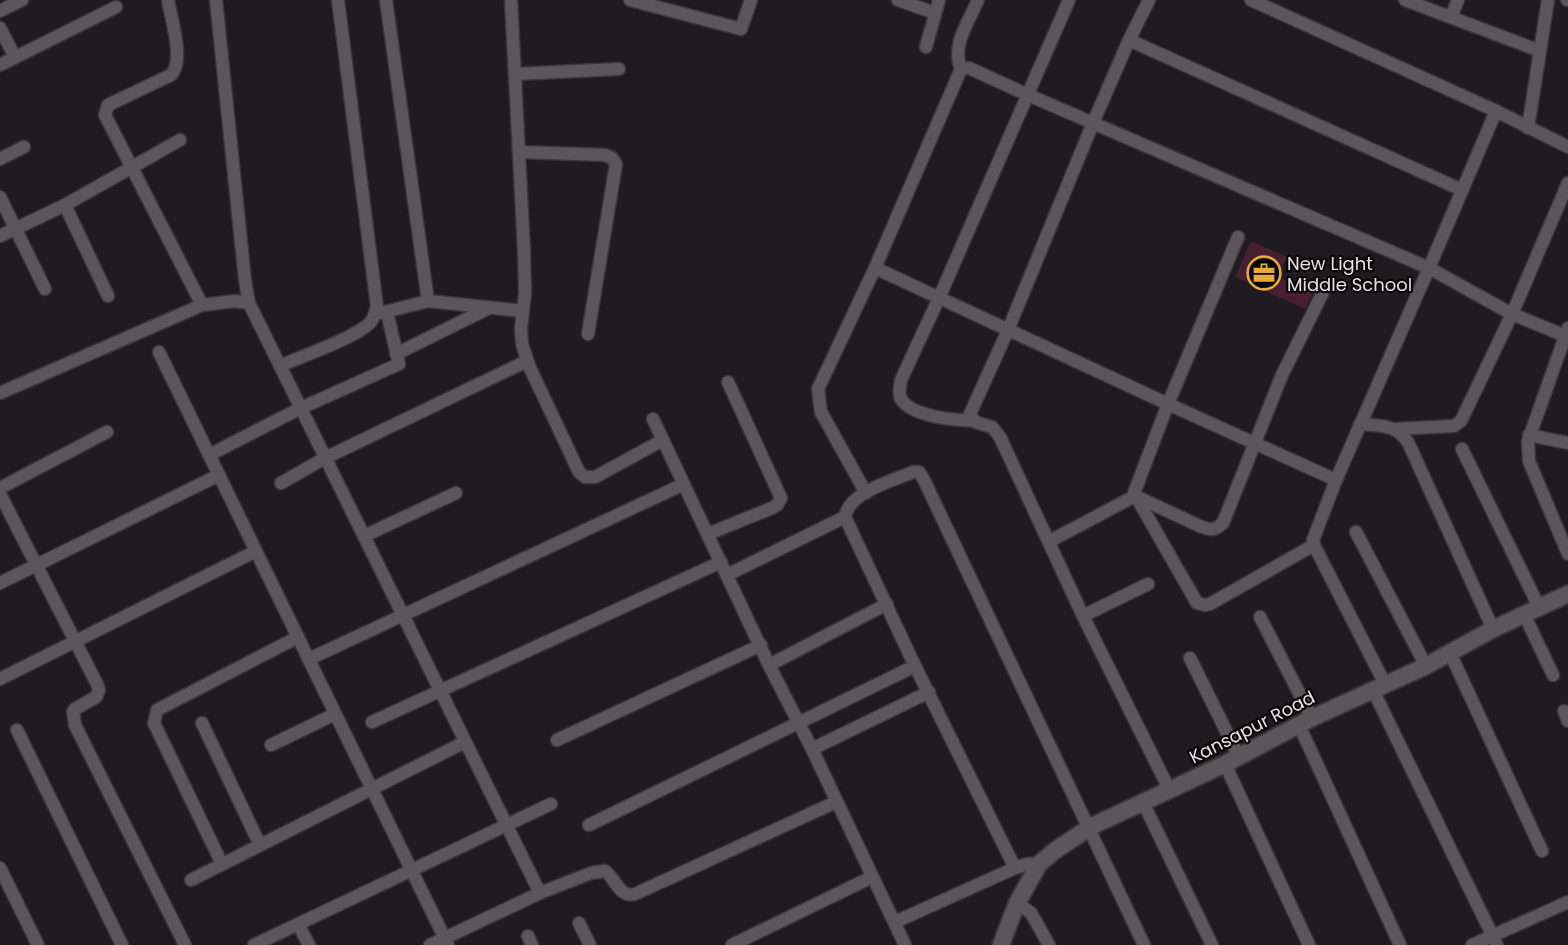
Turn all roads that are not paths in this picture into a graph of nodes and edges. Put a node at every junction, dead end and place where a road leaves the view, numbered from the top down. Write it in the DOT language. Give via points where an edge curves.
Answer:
graph roads {
  1 [pos="22,0"];
  2 [pos="168,0"];
  3 [pos="216,0"];
  4 [pos="338,0"];
  5 [pos="386,0"];
  6 [pos="511,0"];
  7 [pos="630,0"];
  8 [pos="751,0"];
  9 [pos="898,0"];
  10 [pos="939,0"];
  11 [pos="978,0"];
  12 [pos="1069,0"];
  13 [pos="1149,0"];
  14 [pos="1251,0"];
  15 [pos="1405,0"];
  16 [pos="1458,0"];
  17 [pos="1548,0"];
  18 [pos="116,7"];
  19 [pos="0,11"];
  20 [pos="935,13"];
  21 [pos="1451,17"];
  22 [pos="0,28"];
  23 [pos="1129,40"];
  24 [pos="926,47"];
  25 [pos="1540,51"];
  26 [pos="15,57"];
  27 [pos="0,65"];
  28 [pos="620,69"];
  29 [pos="961,69"];
  30 [pos="515,74"];
  31 [pos="1028,95"];
  32 [pos="1496,111"];
  33 [pos="1093,123"];
  34 [pos="1528,128"];
  35 [pos="180,140"];
  36 [pos="24,147"];
  37 [pos="1568,147"];
  38 [pos="520,152"];
  39 [pos="0,159"];
  40 [pos="130,167"];
  41 [pos="1568,183"];
  42 [pos="1462,190"];
  43 [pos="0,197"];
  44 [pos="65,205"];
  45 [pos="16,228"];
  46 [pos="0,236"];
  47 [pos="1238,237"];
  48 [pos="875,268"];
  49 [pos="1429,268"];
  50 [pos="1327,284"];
  51 [pos="45,289"];
  52 [pos="108,296"];
  53 [pos="939,298"];
  54 [pos="428,301"];
  55 [pos="249,303"];
  56 [pos="202,305"];
  57 [pos="490,308"];
  58 [pos="523,311"];
  59 [pos="387,312"];
  60 [pos="1512,314"];
  61 [pos="374,315"];
  62 [pos="1008,330"];
  63 [pos="588,334"];
  64 [pos="1567,334"];
  65 [pos="159,352"];
  66 [pos="396,354"];
  67 [pos="527,361"];
  68 [pos="280,366"];
  69 [pos="728,382"];
  70 [pos="0,393"];
  71 [pos="1168,404"];
  72 [pos="301,408"];
  73 [pos="653,419"];
  74 [pos="973,420"];
  75 [pos="1360,424"];
  76 [pos="1396,429"];
  77 [pos="107,432"];
  78 [pos="1529,435"];
  79 [pos="663,440"];
  80 [pos="1568,442"];
  81 [pos="1255,443"];
  82 [pos="1462,449"];
  83 [pos="209,455"];
  84 [pos="326,458"];
  85 [pos="219,475"];
  86 [pos="1336,480"];
  87 [pos="281,483"];
  88 [pos="684,484"];
  89 [pos="0,488"];
  90 [pos="456,493"];
  91 [pos="866,493"];
  92 [pos="0,494"];
  93 [pos="1135,496"];
  94 [pos="845,518"];
  95 [pos="1356,532"];
  96 [pos="708,534"];
  97 [pos="364,536"];
  98 [pos="1050,541"];
  99 [pos="1314,545"];
  100 [pos="256,551"];
  101 [pos="1568,554"];
  102 [pos="721,562"];
  103 [pos="35,565"];
  104 [pos="727,575"];
  105 [pos="0,583"];
  106 [pos="1148,584"];
  107 [pos="1568,594"];
  108 [pos="887,604"];
  109 [pos="1532,610"];
  110 [pos="402,614"];
  111 [pos="1083,616"];
  112 [pos="1260,616"];
  113 [pos="1493,629"];
  114 [pos="298,637"];
  115 [pos="75,642"];
  116 [pos="760,645"];
  117 [pos="1450,652"];
  118 [pos="1190,658"];
  119 [pos="309,659"];
  120 [pos="770,665"];
  121 [pos="915,666"];
  122 [pos="1426,666"];
  123 [pos="1553,675"];
  124 [pos="0,679"];
  125 [pos="1379,687"];
  126 [pos="440,691"];
  127 [pos="929,692"];
  128 [pos="335,714"];
  129 [pos="1306,721"];
  130 [pos="372,722"];
  131 [pos="798,722"];
  132 [pos="202,723"];
  133 [pos="17,730"];
  134 [pos="557,740"];
  135 [pos="465,742"];
  136 [pos="271,745"];
  137 [pos="813,749"];
  138 [pos="1232,761"];
  139 [pos="372,789"];
  140 [pos="1169,789"];
  141 [pos="1143,801"];
  142 [pos="836,802"];
  143 [pos="551,804"];
  144 [pos="506,825"];
  145 [pos="590,825"];
  146 [pos="1090,827"];
  147 [pos="260,845"];
  148 [pos="1542,851"];
  149 [pos="222,864"];
  150 [pos="1039,864"];
  151 [pos="0,867"];
  152 [pos="1015,867"];
  153 [pos="412,870"];
  154 [pos="872,877"];
  155 [pos="191,880"];
  156 [pos="540,893"];
  157 [pos="1017,903"];
  158 [pos="1567,905"];
  159 [pos="895,922"];
  160 [pos="579,923"];
  161 [pos="298,924"];
  162 [pos="1494,940"];
  163 [pos="446,941"];
  164 [pos="38,945"];
  165 [pos="122,945"];
  166 [pos="184,945"];
  167 [pos="254,945"];
  168 [pos="309,945"];
  169 [pos="430,945"];
  170 [pos="590,945"];
  171 [pos="732,945"];
  172 [pos="905,945"];
  173 [pos="1001,945"];
  174 [pos="1049,945"];
  175 [pos="1144,945"];
  176 [pos="1212,945"];
  177 [pos="1309,945"];
  178 [pos="1400,945"];
  179 [pos="1472,945"];
  1 -- 19 [label="street"];
  2 -- 40 [label="street" via="178,58 175,71 106,108 105,115"];
  3 -- 55 [label="street"];
  4 -- 61 [label="street" via="377,307"];
  5 -- 54 [label="street"];
  6 -- 30 [label="street"];
  7 -- 8 [label="street" via="741,29"];
  9 -- 20 [label="street"];
  10 -- 20 [label="street"];
  11 -- 29 [label="street" via="957,48"];
  12 -- 31 [label="street"];
  13 -- 23 [label="street"];
  14 -- 32 [label="street"];
  15 -- 21 [label="street"];
  16 -- 21 [label="street"];
  17 -- 25 [label="street"];
  18 -- 26 [label="street"];
  20 -- 24 [label="street"];
  21 -- 25 [label="street"];
  22 -- 26 [label="street"];
  23 -- 33 [label="street"];
  23 -- 42 [label="street"];
  25 -- 34 [label="street"];
  26 -- 27 [label="street"];
  28 -- 30 [label="street"];
  29 -- 31 [label="street" via="969,68"];
  29 -- 48 [label="street"];
  30 -- 38 [label="street"];
  31 -- 33 [label="street"];
  31 -- 53 [label="street"];
  32 -- 34 [label="street"];
  32 -- 42 [label="street"];
  33 -- 49 [label="street"];
  33 -- 62 [label="street"];
  34 -- 37 [label="street"];
  35 -- 40 [label="street"];
  36 -- 39 [label="street"];
  38 -- 58 [label="street"];
  38 -- 63 [label="street" via="605,155 616,165"];
  40 -- 44 [label="street"];
  40 -- 56 [label="street"];
  41 -- 60 [label="street"];
  42 -- 49 [label="street"];
  43 -- 45 [label="street"];
  44 -- 45 [label="street"];
  44 -- 52 [label="street"];
  45 -- 46 [label="street"];
  45 -- 51 [label="street"];
  47 -- 71 [label="street"];
  48 -- 53 [label="street"];
  48 -- 91 [label="street" via="818,389 825,419"];
  49 -- 60 [label="street"];
  49 -- 75 [label="street"];
  50 -- 81 [label="street" via="1282,375"];
  53 -- 62 [label="street"];
  53 -- 74 [label="street" via="901,380 900,395 906,404 924,412 952,420"];
  54 -- 57 [label="street"];
  54 -- 59 [label="street"];
  55 -- 56 [label="street"];
  55 -- 68 [label="street"];
  56 -- 70 [label="street"];
  57 -- 58 [label="street"];
  57 -- 66 [label="street"];
  58 -- 67 [label="street" via="522,344"];
  59 -- 61 [label="street"];
  59 -- 66 [label="street"];
  60 -- 64 [label="street"];
  60 -- 76 [label="street" via="1458,424"];
  61 -- 68 [label="street" via="366,327 352,335"];
  62 -- 71 [label="street"];
  62 -- 74 [label="street" via="970,410"];
  64 -- 78 [label="street"];
  65 -- 83 [label="street"];
  66 -- 72 [label="street" via="399,364"];
  67 -- 79 [label="street" via="579,472 585,477 595,477"];
  67 -- 84 [label="street"];
  68 -- 72 [label="street"];
  69 -- 96 [label="street" via="781,498 772,508"];
  71 -- 81 [label="street"];
  71 -- 93 [label="street"];
  72 -- 83 [label="street"];
  72 -- 84 [label="street"];
  73 -- 79 [label="street"];
  74 -- 98 [label="street" via="997,432"];
  75 -- 76 [label="street"];
  75 -- 86 [label="street"];
  76 -- 113 [label="street" via="1416,459"];
  77 -- 89 [label="street"];
  78 -- 80 [label="street"];
  78 -- 101 [label="street" via="1530,462"];
  79 -- 88 [label="street"];
  81 -- 86 [label="street"];
  81 -- 93 [label="street" via="1219,527 1202,527"];
  82 -- 109 [label="street"];
  83 -- 85 [label="street"];
  84 -- 87 [label="street"];
  84 -- 97 [label="street"];
  85 -- 100 [label="street"];
  85 -- 103 [label="street"];
  86 -- 99 [label="street" via="1314,535"];
  88 -- 96 [label="street"];
  88 -- 110 [label="street"];
  90 -- 97 [label="street"];
  91 -- 94 [label="street" via="852,501"];
  91 -- 146 [label="street" via="919,472"];
  92 -- 103 [label="street"];
  93 -- 98 [label="street"];
  93 -- 99 [label="street" via="1201,605 1233,592"];
  94 -- 104 [label="street"];
  94 -- 108 [label="street"];
  95 -- 122 [label="street"];
  96 -- 102 [label="street"];
  97 -- 110 [label="street"];
  98 -- 111 [label="street"];
  99 -- 125 [label="street"];
  100 -- 114 [label="street"];
  100 -- 115 [label="street"];
  102 -- 104 [label="street"];
  102 -- 126 [label="street"];
  103 -- 105 [label="street"];
  103 -- 115 [label="street"];
  104 -- 116 [label="street"];
  106 -- 111 [label="street"];
  107 -- 109 [label="street, Kansapur Road"];
  108 -- 120 [label="street"];
  108 -- 121 [label="street"];
  109 -- 113 [label="street, Kansapur Road"];
  109 -- 123 [label="street"];
  110 -- 119 [label="street"];
  110 -- 126 [label="street"];
  111 -- 140 [label="street"];
  112 -- 129 [label="street"];
  113 -- 117 [label="street, Kansapur Road"];
  114 -- 119 [label="street"];
  114 -- 149 [label="street" via="157,710 154,716"];
  115 -- 124 [label="street"];
  115 -- 166 [label="street" via="99,690 96,697 75,709 73,721"];
  116 -- 120 [label="street"];
  116 -- 134 [label="street"];
  117 -- 122 [label="street, Kansapur Road"];
  117 -- 148 [label="street"];
  118 -- 138 [label="street"];
  119 -- 128 [label="street"];
  120 -- 131 [label="street"];
  121 -- 127 [label="street"];
  121 -- 131 [label="street"];
  122 -- 125 [label="street, Kansapur Road"];
  125 -- 129 [label="street, Kansapur Road"];
  125 -- 162 [label="street"];
  126 -- 130 [label="street"];
  126 -- 135 [label="street"];
  127 -- 137 [label="street"];
  127 -- 152 [label="street"];
  128 -- 136 [label="street"];
  128 -- 139 [label="street"];
  129 -- 138 [label="street, Kansapur Road"];
  129 -- 178 [label="street"];
  131 -- 137 [label="street"];
  131 -- 145 [label="street"];
  132 -- 147 [label="street"];
  133 -- 165 [label="street"];
  135 -- 139 [label="street"];
  135 -- 144 [label="street"];
  137 -- 142 [label="street"];
  138 -- 140 [label="street, Kansapur Road"];
  138 -- 177 [label="street"];
  139 -- 147 [label="street"];
  139 -- 153 [label="street"];
  140 -- 141 [label="street, Kansapur Road"];
  141 -- 146 [label="street, Kansapur Road"];
  141 -- 176 [label="street"];
  142 -- 154 [label="street"];
  142 -- 156 [label="street" via="631,896 622,893 603,870"];
  143 -- 144 [label="street"];
  144 -- 153 [label="street"];
  144 -- 156 [label="street"];
  146 -- 150 [label="street, Kansapur Road"];
  146 -- 175 [label="street"];
  147 -- 149 [label="street"];
  149 -- 155 [label="street"];
  150 -- 152 [label="street"];
  150 -- 157 [label="street, Kansapur Road"];
  151 -- 164 [label="street"];
  152 -- 159 [label="street"];
  153 -- 161 [label="street"];
  153 -- 163 [label="street"];
  154 -- 159 [label="street"];
  154 -- 171 [label="street"];
  156 -- 163 [label="street"];
  157 -- 173 [label="street, Kansapur Road"];
  157 -- 174 [label="street" via="1031,913"];
  158 -- 162 [label="street"];
  159 -- 172 [label="street"];
  160 -- 170 [label="street"];
  161 -- 167 [label="street"];
  161 -- 168 [label="street"];
  162 -- 179 [label="street"];
  163 -- 169 [label="street"];
}
